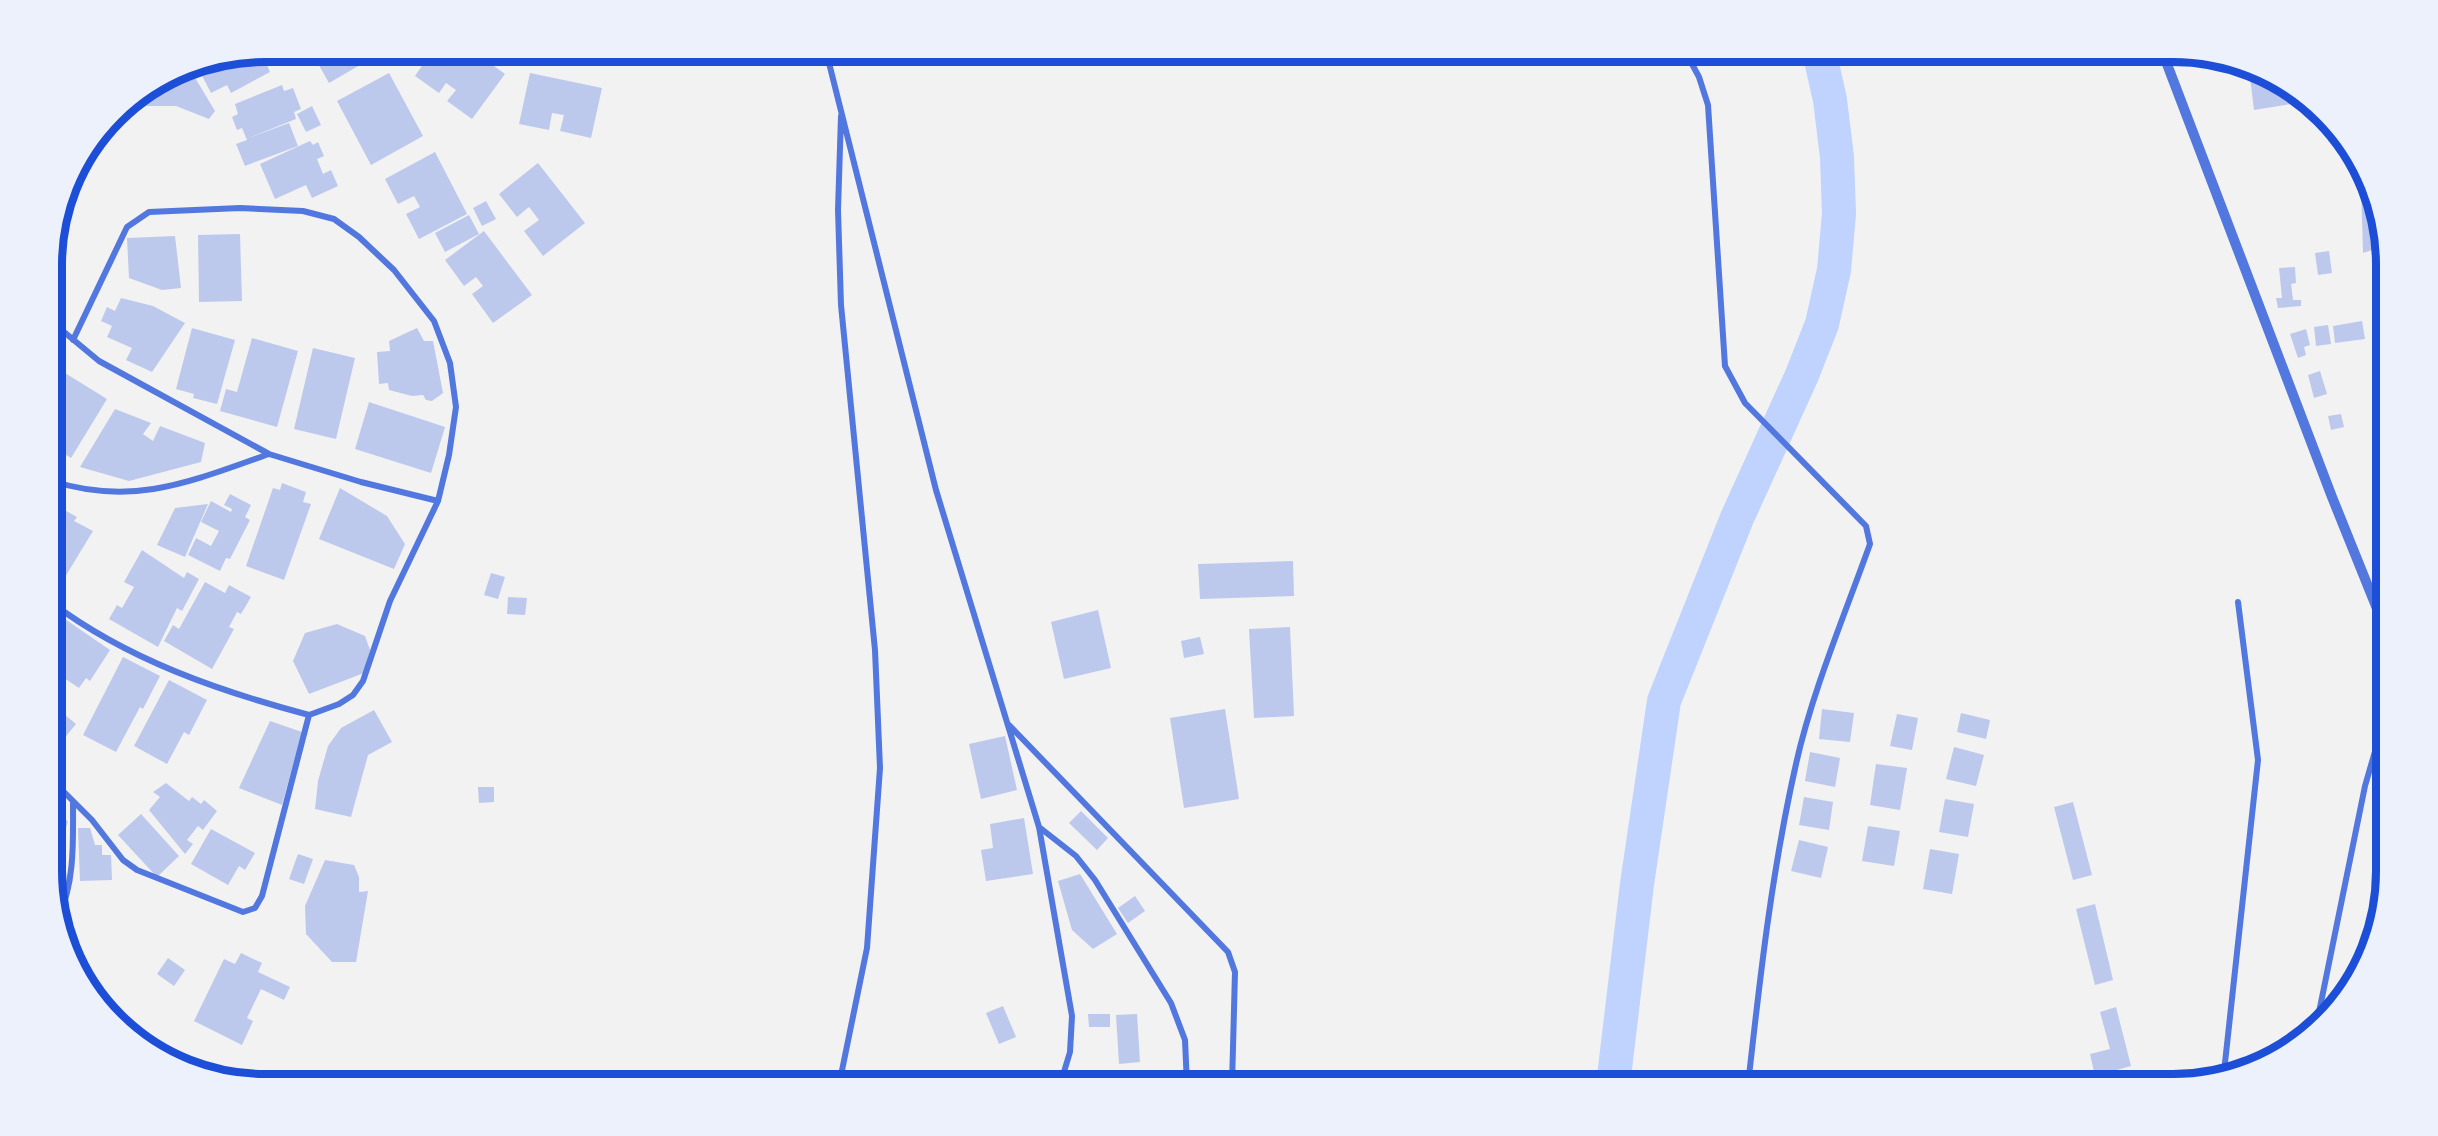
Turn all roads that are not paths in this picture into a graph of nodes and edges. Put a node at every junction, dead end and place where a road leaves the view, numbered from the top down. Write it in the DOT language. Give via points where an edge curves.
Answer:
graph roads {
  1 [pos="829,62"];
  2 [pos="1691,62"];
  3 [pos="2166,62"];
  4 [pos="841,108"];
  5 [pos="62,331"];
  6 [pos="73,340"];
  7 [pos="269,454"];
  8 [pos="62,484"];
  9 [pos="438,501"];
  10 [pos="2238,602"];
  11 [pos="2376,606"];
  12 [pos="62,609"];
  13 [pos="309,715"];
  14 [pos="1008,725"];
  15 [pos="2376,746"];
  16 [pos="62,791"];
  17 [pos="73,803"];
  18 [pos="1039,827"];
  19 [pos="64,903"];
  20 [pos="2319,1013"];
  21 [pos="2224,1068"];
  22 [pos="841,1074"];
  23 [pos="1063,1074"];
  24 [pos="1187,1074"];
  25 [pos="1232,1074"];
  26 [pos="1749,1074"];
  1 -- 4 [label="street"];
  2 -- 26 [label="street" via="1708,105 1725,366 1745,403 1866,526 1870,544 1814,700 1796,764 1760,966"];
  3 -- 11 [label="street"];
  4 -- 14 [label="street" via="936,490"];
  4 -- 22 [label="street" via="841,305 875,650 880,768 867,948"];
  5 -- 6 [label="street"];
  6 -- 7 [label="street" via="99,362"];
  6 -- 9 [label="street" via="127,227 149,212 240,207 303,210 334,219 394,270 434,321 450,363 456,407"];
  7 -- 8 [label="street" via="153,490 116,494"];
  7 -- 9 [label="street"];
  9 -- 13 [label="street" via="390,602 363,681 353,695 339,704"];
  10 -- 21 [label="street" via="2258,760"];
  12 -- 13 [label="street" via="135,655 237,696"];
  13 -- 17 [label="street" via="272,863 255,908 243,912 137,870 123,860 92,820"];
  14 -- 18 [label="street"];
  14 -- 25 [label="street" via="1228,952 1235,972"];
  15 -- 20 [label="street"];
  16 -- 17 [label="street"];
  17 -- 19 [label="street"];
  18 -- 23 [label="street" via="1072,1016 1070,1053"];
  18 -- 24 [label="street" via="1076,856 1089,872 1171,1003 1185,1040"];
}
